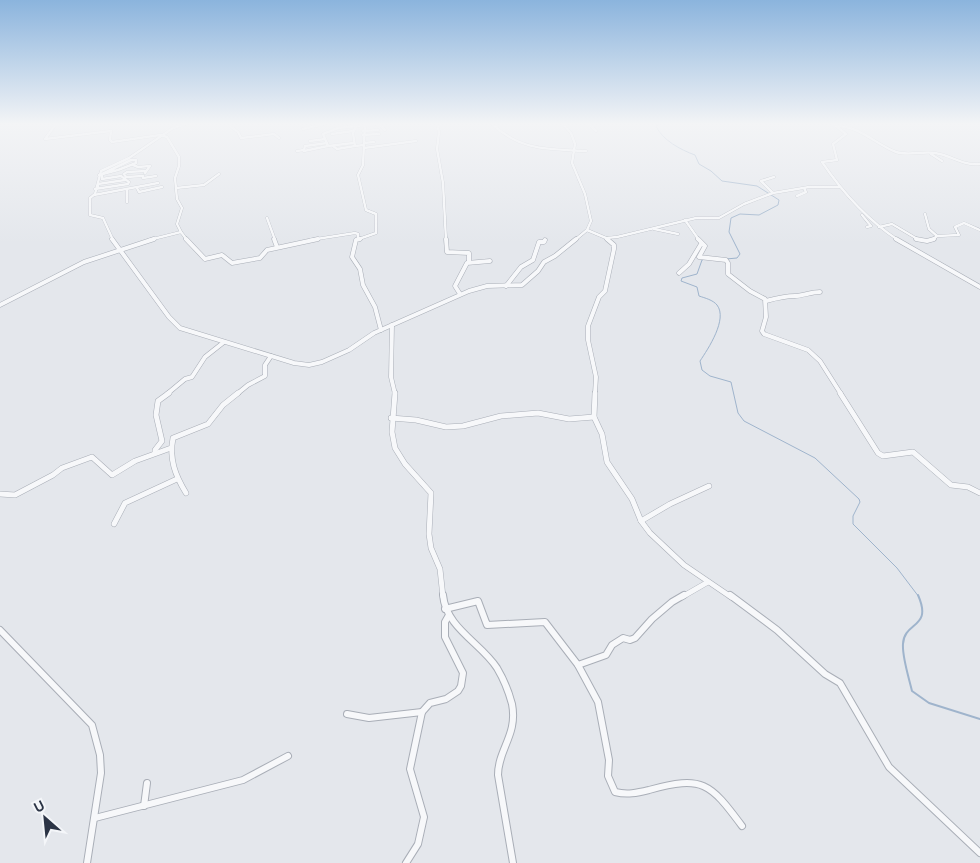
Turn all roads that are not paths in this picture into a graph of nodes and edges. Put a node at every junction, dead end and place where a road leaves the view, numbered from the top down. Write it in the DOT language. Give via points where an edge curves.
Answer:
graph roads {
  1 [pos="117,163"];
  2 [pos="179,163"];
  3 [pos="363,163"];
  4 [pos="440,163"];
  5 [pos="572,163"];
  6 [pos="823,163"];
  7 [pos="969,164"];
  8 [pos="980,164"];
  9 [pos="980,168"];
  10 [pos="146,171"];
  11 [pos="220,174"];
  12 [pos="101,175"];
  13 [pos="155,175"];
  14 [pos="143,176"];
  15 [pos="774,177"];
  16 [pos="158,183"];
  17 [pos="797,183"];
  18 [pos="162,187"];
  19 [pos="839,187"];
  20 [pos="138,188"];
  21 [pos="176,188"];
  22 [pos="802,188"];
  23 [pos="96,189"];
  24 [pos="127,189"];
  25 [pos="773,193"];
  26 [pos="94,195"];
  27 [pos="797,196"];
  28 [pos="128,202"];
  29 [pos="861,211"];
  30 [pos="925,214"];
  31 [pos="267,218"];
  32 [pos="685,220"];
  33 [pos="867,227"];
  34 [pos="878,227"];
  35 [pos="654,229"];
  36 [pos="587,230"];
  37 [pos="980,230"];
  38 [pos="181,232"];
  39 [pos="678,234"];
  40 [pos="937,236"];
  41 [pos="606,238"];
  42 [pos="358,239"];
  43 [pos="545,240"];
  44 [pos="701,244"];
  45 [pos="277,247"];
  46 [pos="120,250"];
  47 [pos="490,260"];
  48 [pos="469,262"];
  49 [pos="679,273"];
  50 [pos="506,286"];
  51 [pos="980,287"];
  52 [pos="820,292"];
  53 [pos="460,294"];
  54 [pos="766,301"];
  55 [pos="0,305"];
  56 [pos="392,325"];
  57 [pos="381,330"];
  58 [pos="224,342"];
  59 [pos="271,356"];
  60 [pos="594,417"];
  61 [pos="391,418"];
  62 [pos="172,448"];
  63 [pos="155,453"];
  64 [pos="177,480"];
  65 [pos="709,486"];
  66 [pos="186,493"];
  67 [pos="980,493"];
  68 [pos="0,494"];
  69 [pos="641,521"];
  70 [pos="114,524"];
  71 [pos="708,582"];
  72 [pos="447,612"];
  73 [pos="0,630"];
  74 [pos="578,665"];
  75 [pos="422,712"];
  76 [pos="347,714"];
  77 [pos="288,756"];
  78 [pos="147,783"];
  79 [pos="144,806"];
  80 [pos="95,818"];
  81 [pos="742,826"];
  82 [pos="980,853"];
  83 [pos="87,863"];
  84 [pos="406,863"];
  85 [pos="513,863"];
  1 -- 12 [label="street" via="102,170"];
  2 -- 21 [label="street" via="175,171"];
  3 -- 42 [label="street" via="358,176 366,210 376,214 376,233"];
  4 -- 48 [label="street" via="447,252 469,253"];
  5 -- 36 [label="street" via="585,194 591,221"];
  6 -- 19 [label="street"];
  7 -- 8 [label="street"];
  7 -- 9 [label="street"];
  10 -- 12 [label="street" via="150,166 133,164"];
  10 -- 14 [label="street"];
  10 -- 14 [label="street" via="124,174 126,177"];
  11 -- 21 [label="street" via="209,183"];
  12 -- 23 [label="street"];
  12 -- 23 [label="street" via="102,179 121,176 129,182"];
  13 -- 14 [label="street"];
  15 -- 25 [label="street" via="761,181"];
  16 -- 20 [label="street"];
  17 -- 22 [label="street"];
  18 -- 20 [label="street" via="139,192"];
  19 -- 22 [label="street"];
  19 -- 29 [label="street"];
  20 -- 24 [label="street"];
  21 -- 38 [label="street" via="177,199 183,208 177,224"];
  22 -- 25 [label="street"];
  22 -- 27 [label="street" via="806,192"];
  23 -- 26 [label="street"];
  24 -- 26 [label="street"];
  24 -- 28 [label="street"];
  25 -- 32 [label="street" via="719,218"];
  26 -- 46 [label="street" via="90,198 90,214 103,218"];
  29 -- 33 [label="street" via="871,225"];
  29 -- 34 [label="street"];
  30 -- 40 [label="street" via="929,229"];
  31 -- 45 [label="street"];
  32 -- 35 [label="street"];
  32 -- 44 [label="street"];
  34 -- 40 [label="street" via="892,224 920,242"];
  34 -- 51 [label="street"];
  35 -- 39 [label="street"];
  35 -- 41 [label="street"];
  36 -- 41 [label="street"];
  36 -- 50 [label="street" via="544,262 524,284"];
  37 -- 40 [label="street" via="964,223 955,227 959,235"];
  38 -- 45 [label="street" via="206,260 222,255 236,263 261,258 267,250"];
  38 -- 46 [label="street"];
  41 -- 60 [label="street" via="615,246 610,272 588,329 596,377"];
  42 -- 45 [label="street" via="356,233 338,234"];
  42 -- 57 [label="street" via="352,259 360,269"];
  43 -- 50 [label="street" via="539,242 532,260 515,273"];
  44 -- 49 [label="street" via="689,264"];
  44 -- 54 [label="street" via="705,247 699,256 701,258 726,260 728,274"];
  46 -- 55 [label="street" via="74,266"];
  46 -- 58 [label="street" via="180,328"];
  47 -- 48 [label="street"];
  48 -- 53 [label="street" via="455,286"];
  50 -- 53 [label="street" via="484,286"];
  52 -- 54 [label="street" via="789,294"];
  53 -- 56 [label="street"];
  54 -- 67 [label="street" via="764,334 808,350 818,358 878,454 913,452 951,485 968,487"];
  56 -- 57 [label="street"];
  56 -- 61 [label="street" via="392,369 389,375 395,395"];
  57 -- 59 [label="street" via="340,355 314,364 298,364"];
  58 -- 59 [label="street"];
  58 -- 63 [label="street" via="205,357 192,377 158,401 156,415 162,441"];
  59 -- 62 [label="street" via="265,365 265,376 249,384 224,405 208,424 173,438"];
  60 -- 61 [label="street" via="569,419 538,413 501,416 446,427"];
  60 -- 69 [label="street" via="602,434 608,462 632,499"];
  61 -- 72 [label="street" via="397,451 431,495 429,534"];
  62 -- 63 [label="street"];
  62 -- 64 [label="street"];
  63 -- 68 [label="street" via="111,475 92,457 62,468 12,496"];
  64 -- 66 [label="street"];
  64 -- 70 [label="street" via="125,503"];
  65 -- 69 [label="street"];
  69 -- 71 [label="street" via="674,556"];
  71 -- 74 [label="street" via="672,602 636,638 622,638 612,644 606,655"];
  71 -- 82 [label="street" via="777,630 825,674 840,683 889,767"];
  72 -- 74 [label="street" via="478,601 487,625 544,621"];
  72 -- 75 [label="street" via="443,630 463,674 461,686 453,696 430,703"];
  72 -- 85 [label="street" via="496,668 509,694 512,732 498,766 498,775"];
  73 -- 80 [label="street" via="92,725 101,768"];
  74 -- 81 [label="street" via="592,687 601,711 609,760 608,776 615,792 627,795 669,784 701,784 719,798"];
  75 -- 76 [label="street" via="369,718"];
  75 -- 84 [label="street" via="410,770 424,817 418,844"];
  77 -- 79 [label="street" via="243,780"];
  78 -- 79 [label="street"];
  79 -- 80 [label="street"];
  80 -- 83 [label="street"];
}
